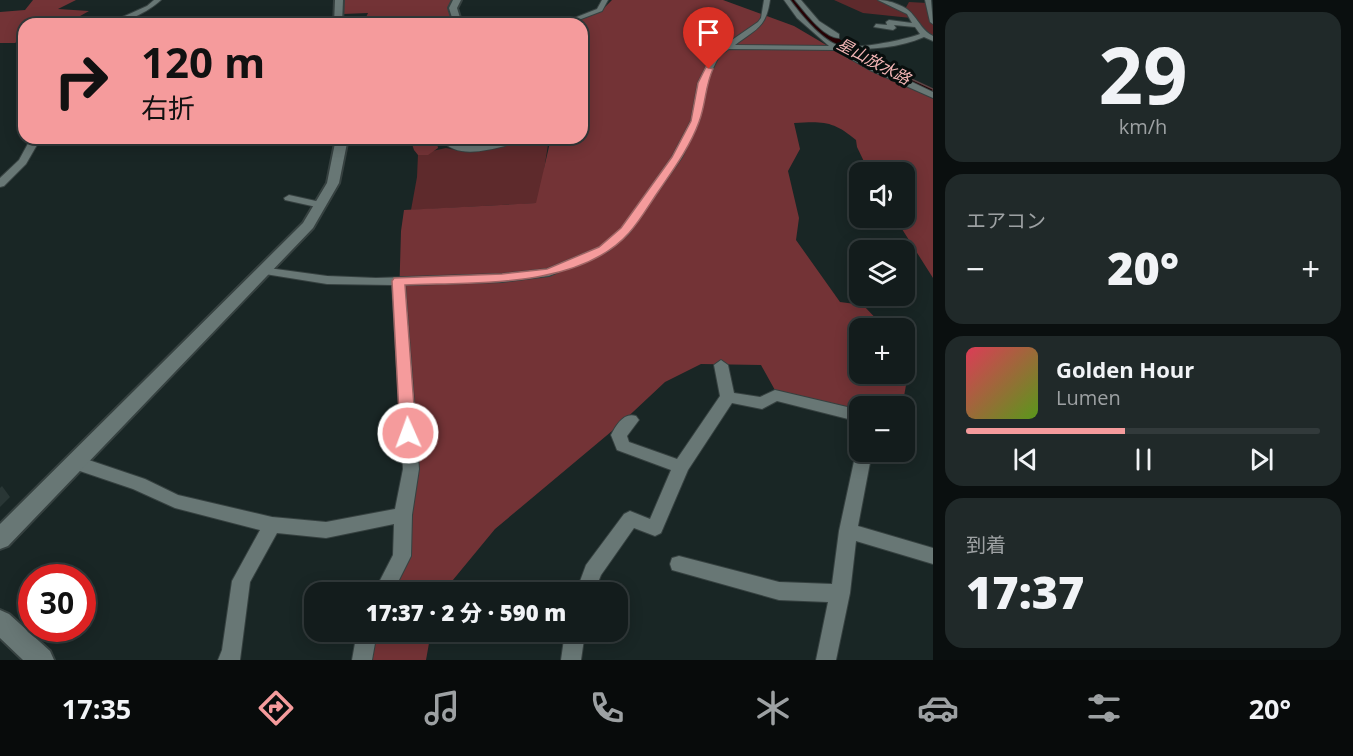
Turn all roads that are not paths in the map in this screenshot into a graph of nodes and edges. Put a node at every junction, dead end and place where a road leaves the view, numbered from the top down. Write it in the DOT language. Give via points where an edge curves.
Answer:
graph roads {
  1 [pos="158,0"];
  2 [pos="339,0"];
  3 [pos="457,0"];
  4 [pos="605,0"];
  5 [pos="767,0"];
  6 [pos="788,0"];
  7 [pos="798,0"];
  8 [pos="881,0"];
  9 [pos="900,0"];
  10 [pos="928,0"];
  11 [pos="902,11"];
  12 [pos="124,18"];
  13 [pos="338,18"];
  14 [pos="456,18"];
  15 [pos="578,18"];
  16 [pos="933,22"];
  17 [pos="915,25"];
  18 [pos="876,26"];
  19 [pos="924,35"];
  20 [pos="933,39"];
  21 [pos="728,47"];
  22 [pos="837,47"];
  23 [pos="853,47"];
  24 [pos="933,88"];
  25 [pos="933,95"];
  26 [pos="33,144"];
  27 [pos="339,144"];
  28 [pos="449,144"];
  29 [pos="502,144"];
  30 [pos="0,184"];
  31 [pos="289,198"];
  32 [pos="321,205"];
  33 [pos="265,270"];
  34 [pos="398,281"];
  35 [pos="721,365"];
  36 [pos="728,397"];
  37 [pos="849,413"];
  38 [pos="631,420"];
  39 [pos="862,462"];
  40 [pos="77,463"];
  41 [pos="681,468"];
  42 [pos="403,515"];
  43 [pos="272,525"];
  44 [pos="848,531"];
  45 [pos="0,539"];
  46 [pos="933,556"];
  47 [pos="678,564"];
  48 [pos="388,582"];
  49 [pos="589,582"];
  50 [pos="840,593"];
  51 [pos="0,622"];
  52 [pos="365,642"];
  53 [pos="574,642"];
  54 [pos="41,660"];
  55 [pos="228,660"];
  56 [pos="362,660"];
  57 [pos="571,660"];
  58 [pos="826,660"];
  1 -- 12 [label="street"];
  2 -- 13 [label="street"];
  3 -- 14 [label="street" via="453,8"];
  4 -- 15 [label="street" via="600,10"];
  5 -- 21 [label="street" via="760,23"];
  6 -- 22 [label="street" via="808,28"];
  7 -- 23 [label="street" via="817,22"];
  8 -- 11 [label="street"];
  9 -- 11 [label="street" via="908,8"];
  10 -- 16 [label="street"];
  11 -- 17 [label="street" via="912,16"];
  17 -- 18 [label="street"];
  17 -- 19 [label="street"];
  19 -- 20 [label="street"];
  19 -- 23 [label="street" via="904,44"];
  21 -- 22 [label="street"];
  21 -- 34 [label="street" via="716,55 702,83 695,121 677,157 626,231 604,249 549,272 502,278"];
  22 -- 23 [label="street"];
  22 -- 25 [label="street"];
  23 -- 24 [label="street"];
  26 -- 30 [label="street" via="23,162"];
  27 -- 32 [label="street" via="333,183"];
  28 -- 29 [label="street" via="469,148"];
  31 -- 32 [label="street"];
  32 -- 33 [label="street" via="308,225"];
  33 -- 34 [label="street" via="327,280"];
  33 -- 40 [label="street"];
  34 -- 42 [label="street" via="411,469"];
  35 -- 36 [label="street"];
  36 -- 37 [label="street" via="762,403 775,395"];
  36 -- 41 [label="street"];
  38 -- 41 [label="street" via="619,435 623,446"];
  39 -- 44 [label="street"];
  40 -- 43 [label="street" via="175,501"];
  40 -- 45 [label="street"];
  41 -- 49 [label="street" via="655,528 630,519"];
  42 -- 43 [label="street" via="326,530"];
  42 -- 48 [label="street" via="402,556"];
  43 -- 55 [label="street" via="240,581 232,654"];
  44 -- 46 [label="street"];
  44 -- 50 [label="street"];
  47 -- 50 [label="street" via="779,591"];
  50 -- 58 [label="street"];
  51 -- 54 [label="street"];
  52 -- 56 [label="street"];
  53 -- 57 [label="street"];
}
